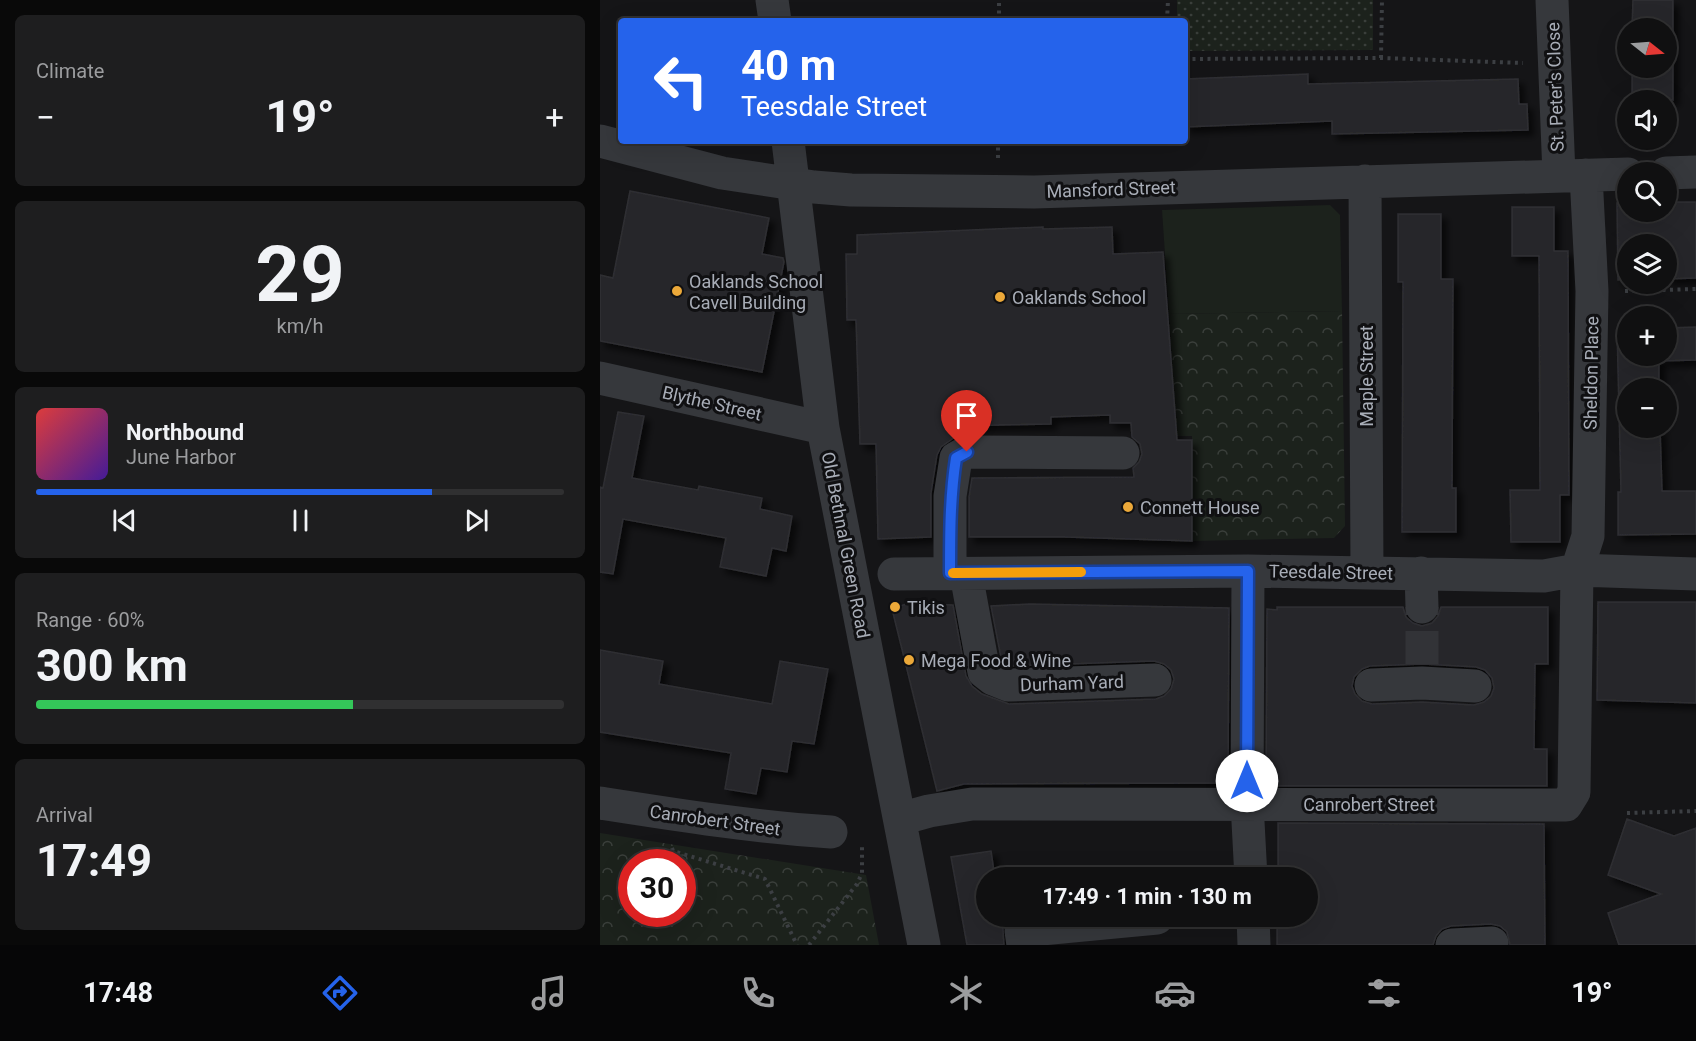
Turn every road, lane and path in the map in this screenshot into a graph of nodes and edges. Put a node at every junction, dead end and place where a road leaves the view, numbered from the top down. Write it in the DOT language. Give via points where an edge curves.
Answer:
graph roads {
  1 [pos="772,0"];
  2 [pos="999,0"];
  3 [pos="1168,0"];
  4 [pos="1382,0"];
  5 [pos="1552,0"];
  6 [pos="774,18"];
  7 [pos="999,18"];
  8 [pos="1167,18"];
  9 [pos="1381,58"];
  10 [pos="1188,59"];
  11 [pos="1554,64"];
  12 [pos="600,141"];
  13 [pos="788,144"];
  14 [pos="1696,172"];
  15 [pos="1677,173"];
  16 [pos="1617,174"];
  17 [pos="1573,175"];
  18 [pos="1365,181"];
  19 [pos="792,184"];
  20 [pos="1696,289"];
  21 [pos="1592,291"];
  22 [pos="600,378"];
  23 [pos="823,428"];
  24 [pos="1123,453"];
  25 [pos="1577,570"];
  26 [pos="1248,571"];
  27 [pos="1367,572"];
  28 [pos="894,573"];
  29 [pos="958,573"];
  30 [pos="1421,573"];
  31 [pos="1696,574"];
  32 [pos="1422,607"];
  33 [pos="1155,680"];
  34 [pos="1371,685"];
  35 [pos="1475,686"];
  36 [pos="600,803"];
  37 [pos="1247,804"];
  38 [pos="1696,811"];
  39 [pos="659,813"];
  40 [pos="1627,813"];
  41 [pos="900,819"];
  42 [pos="846,834"];
  43 [pos="1250,867"];
  44 [pos="1063,927"];
  45 [pos="1253,927"];
  46 [pos="1492,943"];
  47 [pos="797,945"];
  48 [pos="809,945"];
  49 [pos="924,945"];
  50 [pos="1023,945"];
  51 [pos="1254,945"];
  52 [pos="1452,945"];
  1 -- 6 [label="street"];
  2 -- 7 [label="path"];
  3 -- 8 [label="path"];
  4 -- 9 [label="path"];
  5 -- 11 [label="street, St. Peter's Close"];
  9 -- 10 [label="path"];
  9 -- 11 [label="path"];
  11 -- 17 [label="street, St. Peter's Close"];
  12 -- 19 [label="street, Mansford Street" via="722,173"];
  13 -- 19 [label="street, Old Bethnal Green Road"];
  14 -- 15 [label="street"];
  16 -- 17 [label="street, Mansford Street"];
  17 -- 18 [label="street, Mansford Street"];
  17 -- 21 [label="street, Sheldon Place"];
  18 -- 19 [label="street, Mansford Street" via="1034,192 851,190"];
  18 -- 27 [label="street, Maple Street"];
  19 -- 23 [label="street, Old Bethnal Green Road"];
  20 -- 21 [label="path"];
  21 -- 25 [label="street, Sheldon Place" via="1588,536"];
  22 -- 23 [label="street, Blythe Street"];
  23 -- 41 [label="street, Old Bethnal Green Road"];
  24 -- 29 [label="street, Durham Yard" via="967,452 956,458 950,496"];
  25 -- 30 [label="street, Teesdale Street" via="1544,576"];
  25 -- 31 [label="street, Teesdale Street"];
  25 -- 37 [label="street, Canrobert Street" via="1574,792 1566,805"];
  26 -- 27 [label="street, Teesdale Street"];
  26 -- 29 [label="street, Teesdale Street"];
  26 -- 37 [label="street"];
  27 -- 30 [label="street, Teesdale Street"];
  28 -- 29 [label="street, Teesdale Street"];
  29 -- 33 [label="street, Durham Yard" via="984,672 993,679 1008,685"];
  30 -- 32 [label="street"];
  34 -- 35 [label="street" via="1422,674"];
  36 -- 39 [label="street, Canrobert Street"];
  37 -- 41 [label="street, Canrobert Street" via="972,804"];
  37 -- 43 [label="street"];
  38 -- 40 [label="path"];
  39 -- 42 [label="street, Canrobert Street"];
  39 -- 47 [label="path" via="673,851 765,879"];
  41 -- 49 [label="street, Old Bethnal Green Road"];
  42 -- 48 [label="path" via="862,873"];
  44 -- 50 [label="street" via="1021,931"];
  45 -- 51 [label="street"];
  46 -- 52 [label="street"];
}
